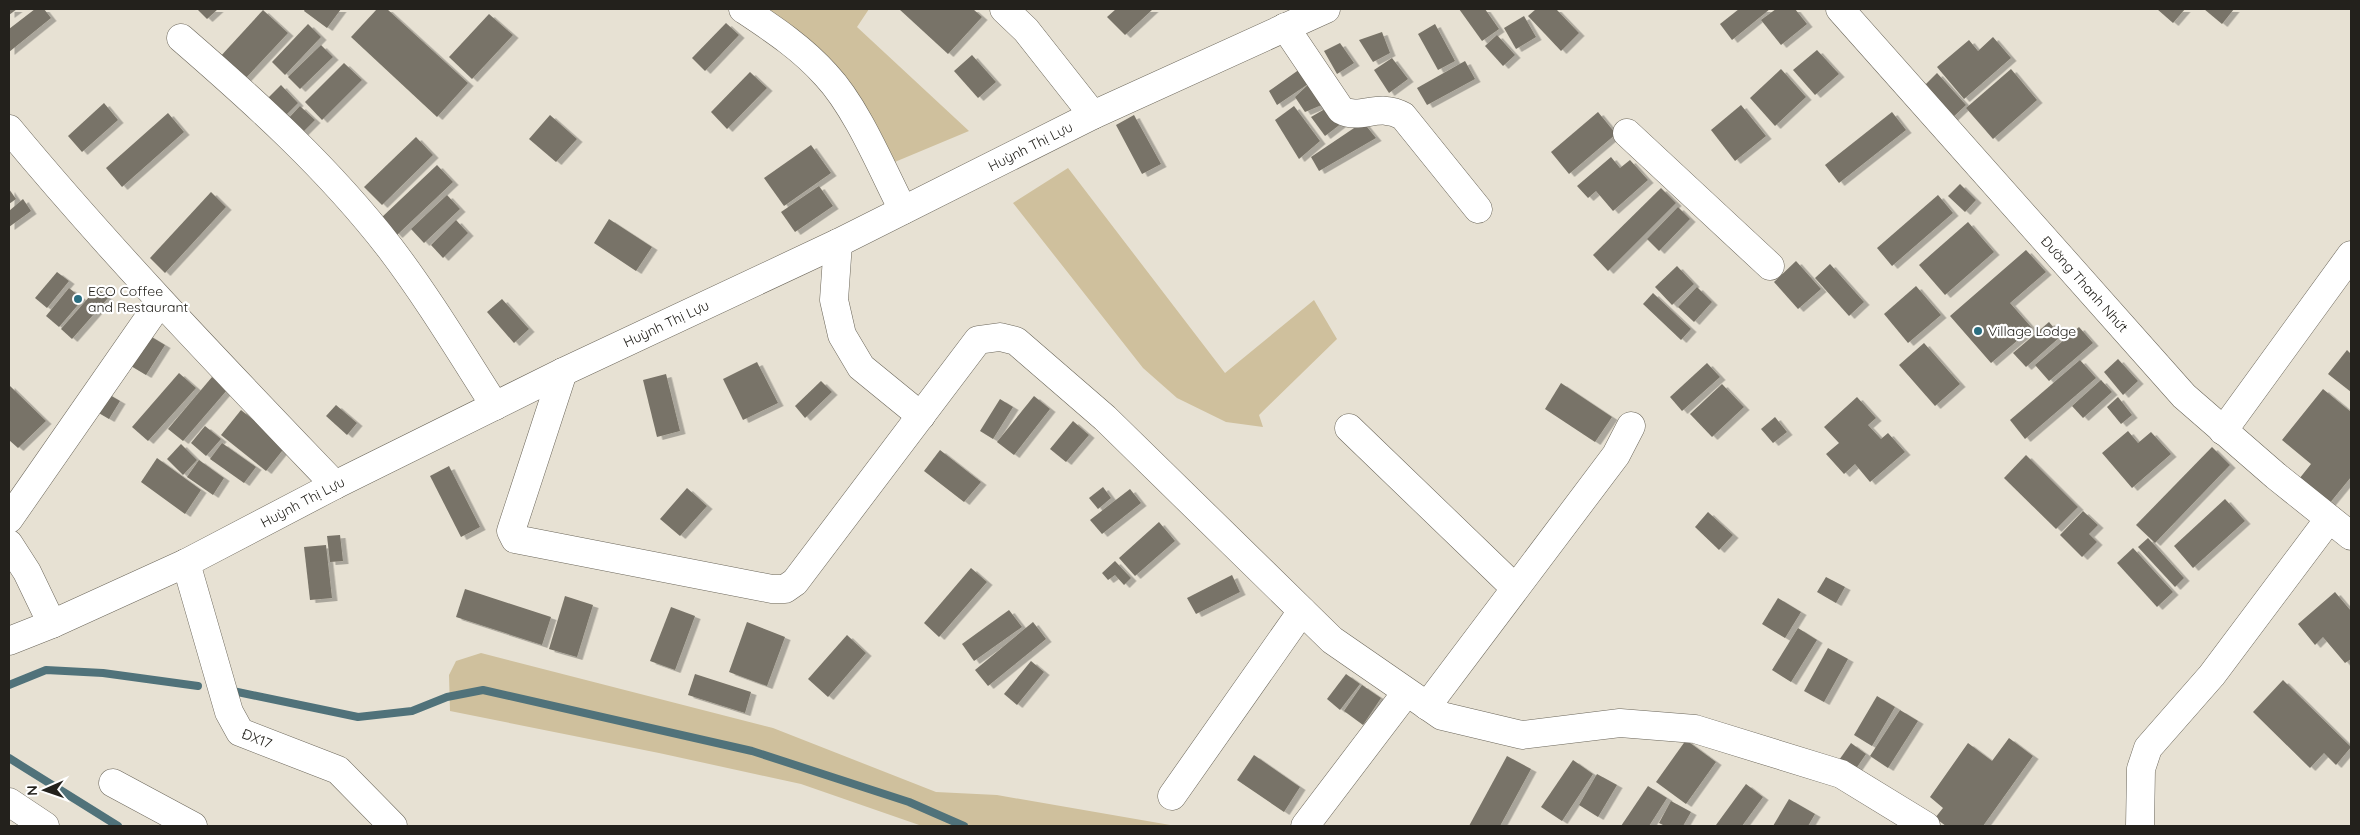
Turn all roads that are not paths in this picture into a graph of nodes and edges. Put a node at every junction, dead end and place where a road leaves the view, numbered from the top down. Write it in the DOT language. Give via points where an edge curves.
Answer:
graph roads {
  1 [pos="743,9"];
  2 [pos="1004,9"];
  3 [pos="1326,9"];
  4 [pos="1840,9"];
  5 [pos="1285,27"];
  6 [pos="181,38"];
  7 [pos="1093,116"];
  8 [pos="9,129"];
  9 [pos="1627,133"];
  10 [pos="1478,209"];
  11 [pos="904,210"];
  12 [pos="838,243"];
  13 [pos="2351,255"];
  14 [pos="1770,266"];
  15 [pos="160,302"];
  16 [pos="563,372"];
  17 [pos="495,406"];
  18 [pos="921,416"];
  19 [pos="1631,426"];
  20 [pos="1350,428"];
  21 [pos="2223,432"];
  22 [pos="335,485"];
  23 [pos="9,519"];
  24 [pos="2329,519"];
  25 [pos="2351,536"];
  26 [pos="9,544"];
  27 [pos="186,564"];
  28 [pos="1516,588"];
  29 [pos="1302,611"];
  30 [pos="52,624"];
  31 [pos="9,641"];
  32 [pos="1417,699"];
  33 [pos="113,783"];
  34 [pos="1172,796"];
  35 [pos="9,802"];
  36 [pos="45,826"];
  37 [pos="193,826"];
  38 [pos="393,826"];
  39 [pos="1305,826"];
  40 [pos="1926,826"];
  41 [pos="2140,826"];
  1 -- 11 [label="street" via="780,34 827,76 844,99"];
  2 -- 7 [label="street" via="1026,30"];
  3 -- 5 [label="street, Huỳnh Thị Lựu"];
  4 -- 21 [label="street, Đường Thanh Nhứt" via="2146,356"];
  5 -- 7 [label="street, Huỳnh Thị Lựu"];
  5 -- 10 [label="street" via="1341,110 1352,114 1383,109 1403,116"];
  6 -- 17 [label="street" via="287,132 355,206 420,291"];
  7 -- 11 [label="street, Huỳnh Thị Lựu"];
  8 -- 15 [label="street" via="68,201"];
  9 -- 14 [label="street"];
  11 -- 12 [label="street, Huỳnh Thị Lựu"];
  12 -- 16 [label="street, Huỳnh Thị Lựu"];
  12 -- 18 [label="street" via="834,300 842,335 861,367"];
  13 -- 21 [label="street"];
  15 -- 22 [label="street"];
  15 -- 23 [label="street"];
  16 -- 17 [label="street, Huỳnh Thị Lựu"];
  16 -- 18 [label="street" via="511,531 515,539 772,589 785,589 795,582"];
  17 -- 22 [label="street, Huỳnh Thị Lựu"];
  18 -- 29 [label="street" via="978,340 1000,337 1016,341 1105,418"];
  19 -- 28 [label="street" via="1616,455"];
  20 -- 28 [label="street"];
  21 -- 24 [label="street, Đường Thanh Nhứt"];
  22 -- 27 [label="street, Huỳnh Thị Lựu"];
  24 -- 25 [label="street, Đường Thanh Nhứt"];
  24 -- 41 [label="street" via="2212,675 2148,748 2141,769"];
  26 -- 30 [label="street" via="27,572"];
  27 -- 30 [label="street, Huỳnh Thị Lựu"];
  27 -- 38 [label="street, ĐX17" via="229,712 240,732 338,770"];
  28 -- 32 [label="street"];
  29 -- 32 [label="street" via="1332,640"];
  29 -- 34 [label="street"];
  30 -- 31 [label="street, Huỳnh Thị Lựu"];
  32 -- 39 [label="street"];
  32 -- 40 [label="street" via="1442,716 1522,735 1620,723 1695,729 1841,774"];
  33 -- 37 [label="street"];
  35 -- 36 [label="street"];
}
